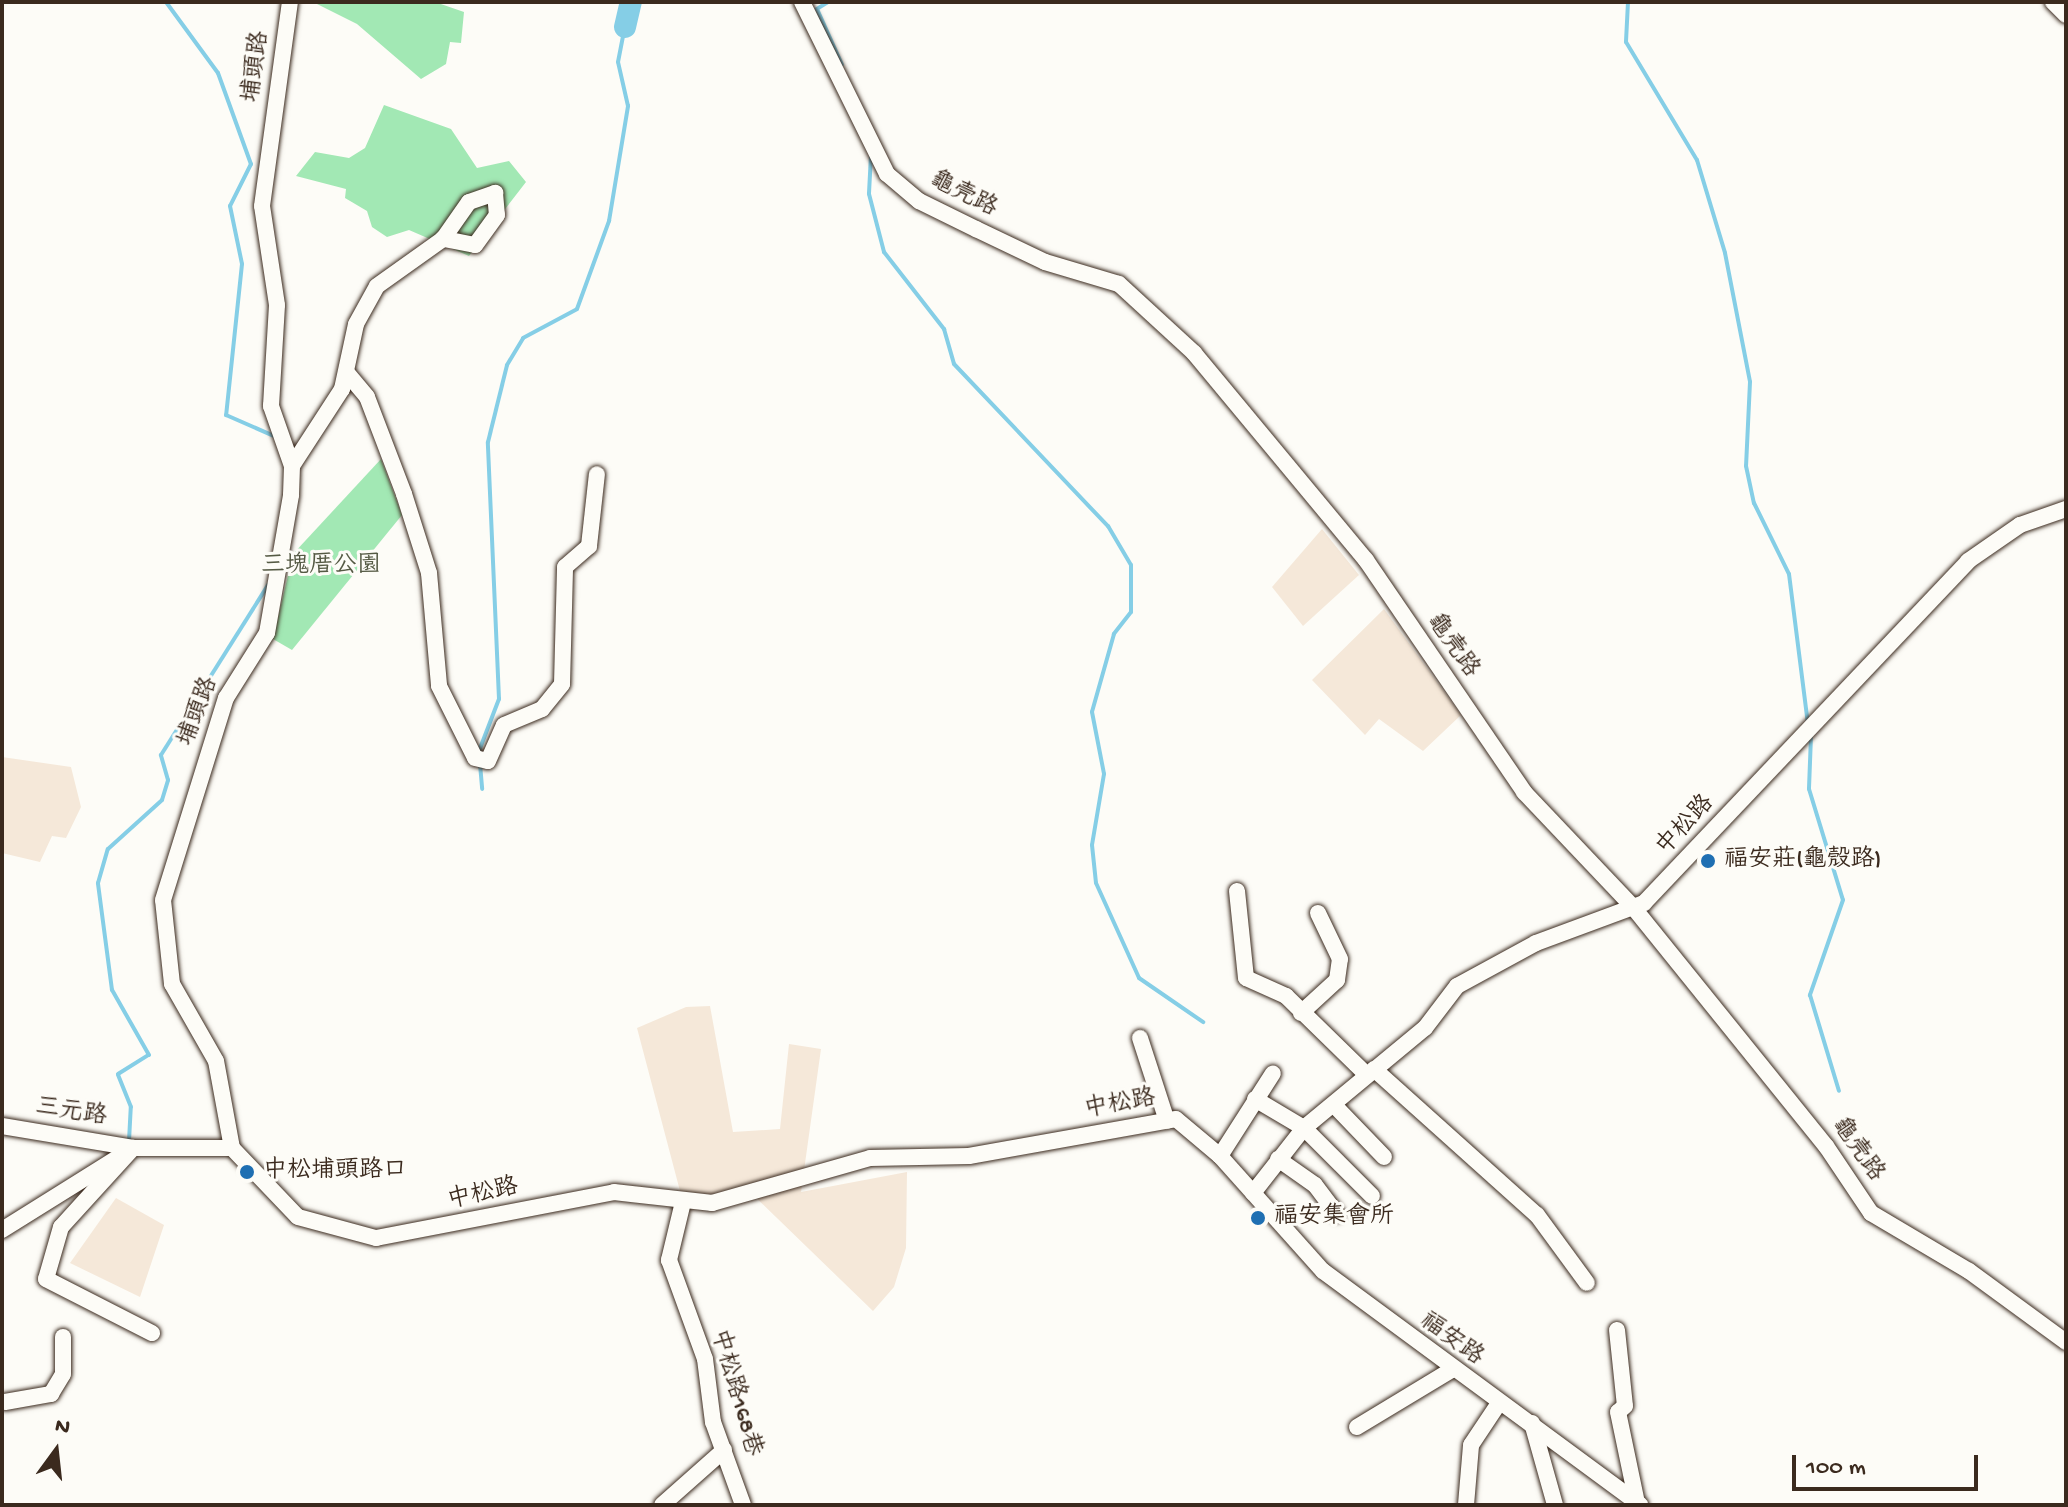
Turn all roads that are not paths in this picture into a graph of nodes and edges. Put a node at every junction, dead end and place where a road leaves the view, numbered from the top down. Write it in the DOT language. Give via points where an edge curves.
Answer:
graph roads {
  1 [pos="290,2"];
  2 [pos="802,2"];
  3 [pos="2053,2"];
  4 [pos="2066,15"];
  5 [pos="443,239"];
  6 [pos="347,373"];
  7 [pos="292,466"];
  8 [pos="597,474"];
  9 [pos="2066,509"];
  10 [pos="1237,891"];
  11 [pos="1633,907"];
  12 [pos="1318,913"];
  13 [pos="1301,1013"];
  14 [pos="1140,1038"];
  15 [pos="1370,1072"];
  16 [pos="1273,1073"];
  17 [pos="1255,1099"];
  18 [pos="1334,1105"];
  19 [pos="1167,1121"];
  20 [pos="2,1126"];
  21 [pos="1304,1128"];
  22 [pos="133,1148"];
  23 [pos="232,1148"];
  24 [pos="1220,1156"];
  25 [pos="1384,1157"];
  26 [pos="1278,1159"];
  27 [pos="1253,1193"];
  28 [pos="1372,1196"];
  29 [pos="683,1202"];
  30 [pos="1337,1214"];
  31 [pos="2,1230"];
  32 [pos="1587,1283"];
  33 [pos="1617,1330"];
  34 [pos="152,1333"];
  35 [pos="63,1337"];
  36 [pos="2066,1342"];
  37 [pos="1450,1371"];
  38 [pos="2,1385"];
  39 [pos="4,1403"];
  40 [pos="1499,1403"];
  41 [pos="1532,1423"];
  42 [pos="1357,1427"];
  43 [pos="724,1450"];
  44 [pos="1638,1504"];
  45 [pos="662,1505"];
  46 [pos="743,1505"];
  47 [pos="1466,1505"];
  48 [pos="1555,1505"];
  1 -- 7 [label="street, 埔頭路" via="262,206 277,305 271,406"];
  2 -- 11 [label="street, 龜壳路" via="887,174 919,201 990,236 1119,284 1194,353 1366,560 1524,792"];
  3 -- 4 [label="street"];
  5 -- 6 [label="street" via="377,286 356,324"];
  6 -- 7 [label="street"];
  6 -- 8 [label="street" via="367,397 404,494 429,573 439,686 475,758 488,761 504,725 542,709 562,684 565,567 589,546"];
  7 -- 23 [label="street, 埔頭路" via="267,633 226,698 163,900 172,984 216,1061"];
  9 -- 11 [label="street, 中松路" via="2020,525 1968,561 1667,882"];
  10 -- 13 [label="street" via="1246,978 1286,996"];
  11 -- 15 [label="street, 中松路" via="1536,943 1457,986 1425,1028"];
  11 -- 36 [label="street, 龜壳路" via="1826,1146 1871,1213 1969,1271"];
  12 -- 13 [label="street" via="1340,959 1337,980"];
  13 -- 15 [label="street"];
  14 -- 19 [label="street"];
  15 -- 18 [label="street, 中松路"];
  15 -- 32 [label="street" via="1537,1215"];
  16 -- 17 [label="street"];
  17 -- 21 [label="street"];
  17 -- 24 [label="street"];
  18 -- 21 [label="street, 中松路"];
  18 -- 25 [label="street"];
  19 -- 24 [label="street, 中松路" via="1187,1124"];
  19 -- 29 [label="street, 中松路" via="969,1156 870,1158 742,1198"];
  20 -- 22 [label="street, 三元路"];
  21 -- 26 [label="street, 中松路"];
  21 -- 28 [label="street"];
  22 -- 23 [label="street"];
  22 -- 31 [label="street"];
  22 -- 34 [label="street" via="61,1227 46,1279"];
  23 -- 29 [label="street, 中松路" via="298,1217 376,1238 614,1192"];
  24 -- 27 [label="street, 中松路"];
  26 -- 27 [label="street, 中松路"];
  26 -- 30 [label="street" via="1315,1185"];
  27 -- 37 [label="street, 福安路" via="1323,1271"];
  29 -- 43 [label="street, 中松路168巷" via="669,1260 705,1359"];
  33 -- 44 [label="street" via="1625,1406 1618,1412"];
  35 -- 39 [label="street" via="63,1374 51,1394"];
  37 -- 40 [label="street, 福安路"];
  37 -- 42 [label="street"];
  38 -- 39 [label="street"];
  40 -- 41 [label="street, 福安路"];
  40 -- 47 [label="street" via="1471,1445"];
  41 -- 44 [label="street, 福安路"];
  41 -- 48 [label="street"];
  43 -- 45 [label="street"];
  43 -- 46 [label="street, 中松路168巷"];
}
